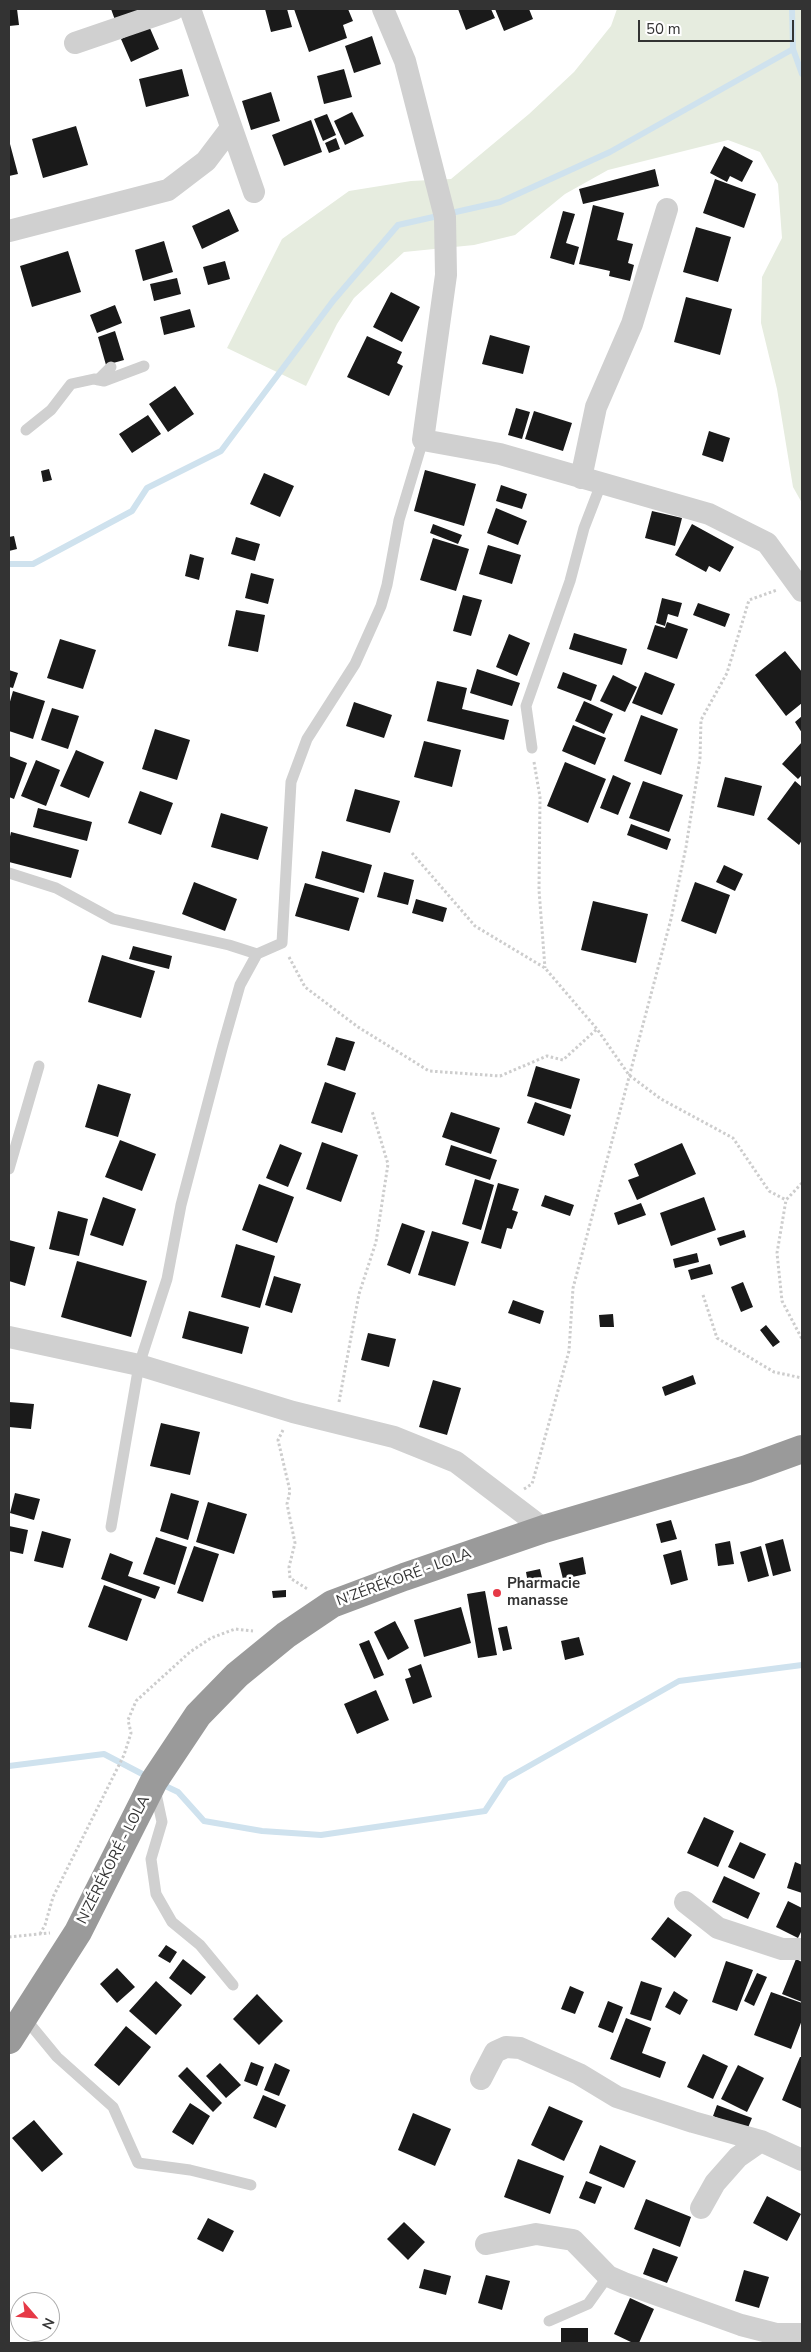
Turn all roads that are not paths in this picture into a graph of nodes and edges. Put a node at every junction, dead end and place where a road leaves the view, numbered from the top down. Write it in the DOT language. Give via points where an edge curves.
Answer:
graph roads {
  1 [pos="174,9"];
  2 [pos="190,9"];
  3 [pos="384,9"];
  4 [pos="75,43"];
  5 [pos="231,128"];
  6 [pos="254,192"];
  7 [pos="668,209"];
  8 [pos="9,231"];
  9 [pos="144,366"];
  10 [pos="111,368"];
  11 [pos="98,380"];
  12 [pos="26,430"];
  13 [pos="423,440"];
  14 [pos="591,481"];
  15 [pos="799,587"];
  16 [pos="532,748"];
  17 [pos="9,873"];
  18 [pos="257,954"];
  19 [pos="39,1066"];
  20 [pos="9,1169"];
  21 [pos="9,1337"];
  22 [pos="139,1365"];
  23 [pos="802,1449"];
  24 [pos="111,1527"];
  25 [pos="544,1529"];
  26 [pos="154,1781"];
  27 [pos="685,1902"];
  28 [pos="802,1949"];
  29 [pos="233,1985"];
  30 [pos="24,2017"];
  31 [pos="9,2040"];
  32 [pos="480,2079"];
  33 [pos="760,2141"];
  34 [pos="802,2160"];
  35 [pos="251,2185"];
  36 [pos="701,2208"];
  37 [pos="486,2244"];
  38 [pos="608,2276"];
  39 [pos="548,2321"];
  40 [pos="802,2334"];
  1 -- 4 [label="street"];
  2 -- 5 [label="street"];
  3 -- 13 [label="street" via="405,61 445,217 446,275"];
  5 -- 6 [label="street"];
  5 -- 8 [label="street" via="206,161 168,190"];
  7 -- 14 [label="street" via="632,324 596,407"];
  9 -- 11 [label="lane" via="104,381"];
  10 -- 11 [label="lane"];
  11 -- 12 [label="lane" via="71,384 51,410"];
  13 -- 14 [label="street" via="500,454"];
  13 -- 18 [label="lane" via="399,520 381,606 355,664 307,739 291,782 282,944"];
  14 -- 15 [label="street" via="717,518 766,543"];
  14 -- 16 [label="lane" via="584,528 570,581 526,706"];
  17 -- 18 [label="lane" via="56,888 113,919"];
  18 -- 22 [label="lane" via="240,985 181,1205 166,1279"];
  19 -- 20 [label="lane"];
  21 -- 22 [label="street"];
  22 -- 24 [label="lane"];
  22 -- 25 [label="street" via="293,1412 394,1437 441,1454 476,1475"];
  23 -- 25 [label="highway, N'ZÉRÉKORÉ - LOLA" via="747,1469"];
  25 -- 26 [label="highway, N'ZÉRÉKORÉ - LOLA" via="332,1604 237,1674 198,1715"];
  26 -- 29 [label="lane" via="162,1822 151,1859 156,1894 172,1922 200,1944"];
  26 -- 30 [label="highway, N'ZÉRÉKORÉ - LOLA" via="78,1932"];
  27 -- 28 [label="street" via="718,1928 782,1949"];
  30 -- 31 [label="highway, N'ZÉRÉKORÉ - LOLA"];
  30 -- 35 [label="lane" via="57,2057 113,2107 138,2163 190,2170"];
  32 -- 33 [label="street" via="495,2052 506,2047 520,2048 579,2074 616,2098"];
  33 -- 34 [label="street"];
  33 -- 36 [label="street" via="715,2183"];
  37 -- 38 [label="street" via="536,2234 573,2240"];
  38 -- 39 [label="lane" via="588,2304"];
  38 -- 40 [label="street" via="740,2325 776,2334"];
}
